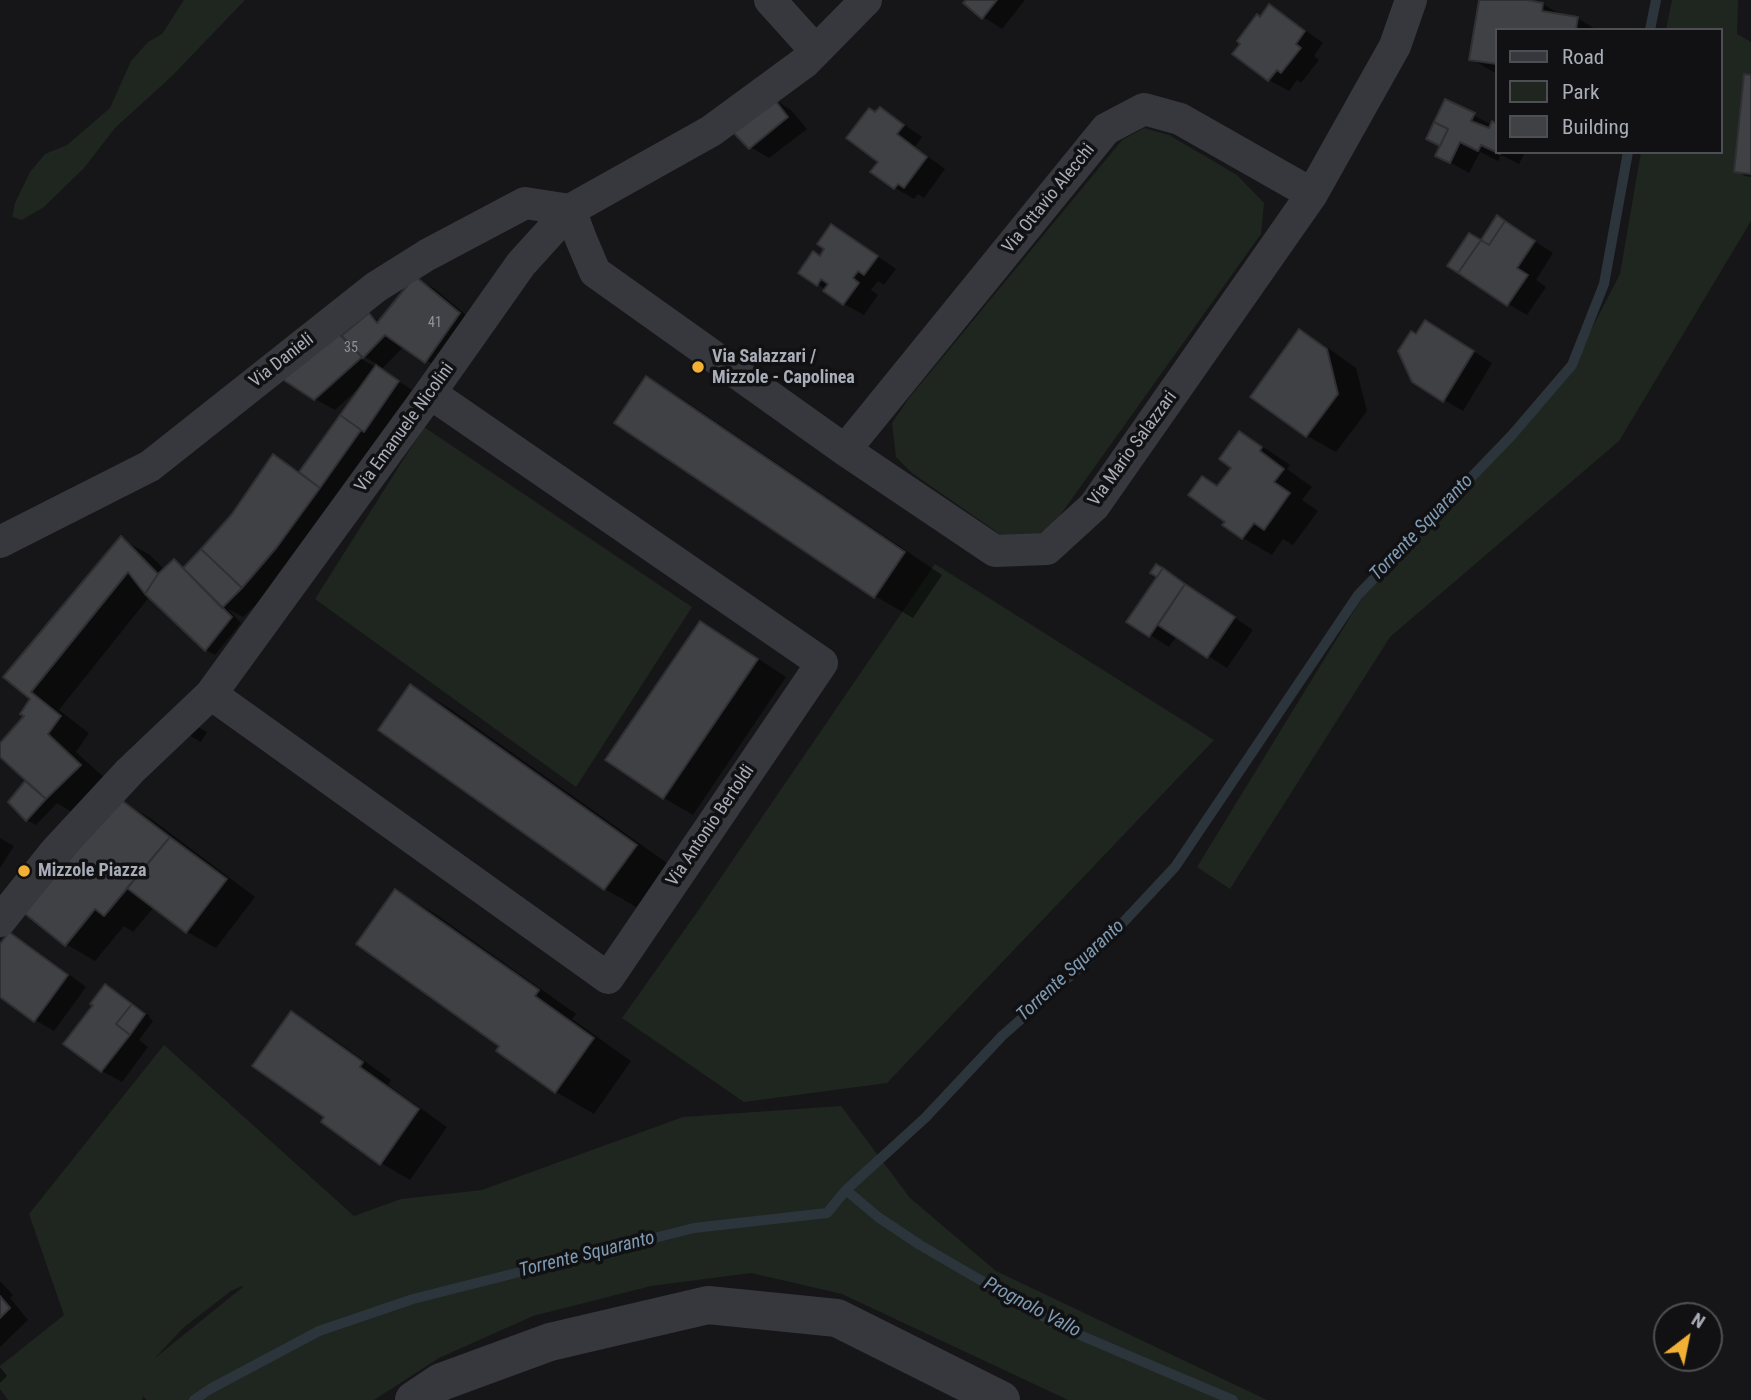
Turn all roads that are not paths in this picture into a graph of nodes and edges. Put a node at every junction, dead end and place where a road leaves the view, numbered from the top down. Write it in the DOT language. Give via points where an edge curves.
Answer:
graph roads {
  1 [pos="770,0"];
  2 [pos="866,0"];
  3 [pos="1411,0"];
  4 [pos="816,51"];
  5 [pos="1312,194"];
  6 [pos="570,210"];
  7 [pos="430,393"];
  8 [pos="845,450"];
  9 [pos="0,542"];
  10 [pos="211,694"];
  11 [pos="0,921"];
  12 [pos="414,1400"];
  13 [pos="1001,1400"];
  1 -- 4 [label="street"];
  2 -- 4 [label="street, Via Emanuele Nicolini"];
  3 -- 5 [label="street, Via Mario Salazzari" via="1395,46"];
  4 -- 6 [label="street, Via Emanuele Nicolini" via="711,131"];
  5 -- 8 [label="street, Via Ottavio Alecchi" via="1180,119 1144,109 1106,129"];
  5 -- 8 [label="street, Via Mario Salazzari" via="1094,506 1047,549 995,551"];
  6 -- 7 [label="street, Via Emanuele Nicolini" via="521,264"];
  6 -- 8 [label="street, Via Mario Salazzari" via="595,272"];
  6 -- 9 [label="street, Via Danieli" via="525,203 427,255 376,287 150,466"];
  7 -- 10 [label="street, Via Emanuele Nicolini"];
  7 -- 10 [label="street, Via Antonio Bertoldi" via="822,663 608,978"];
  10 -- 11 [label="street, Via Emanuele Nicolini" via="130,771 54,853"];
  12 -- 13 [label="street" via="441,1381 550,1342 708,1305 837,1318"];
}
